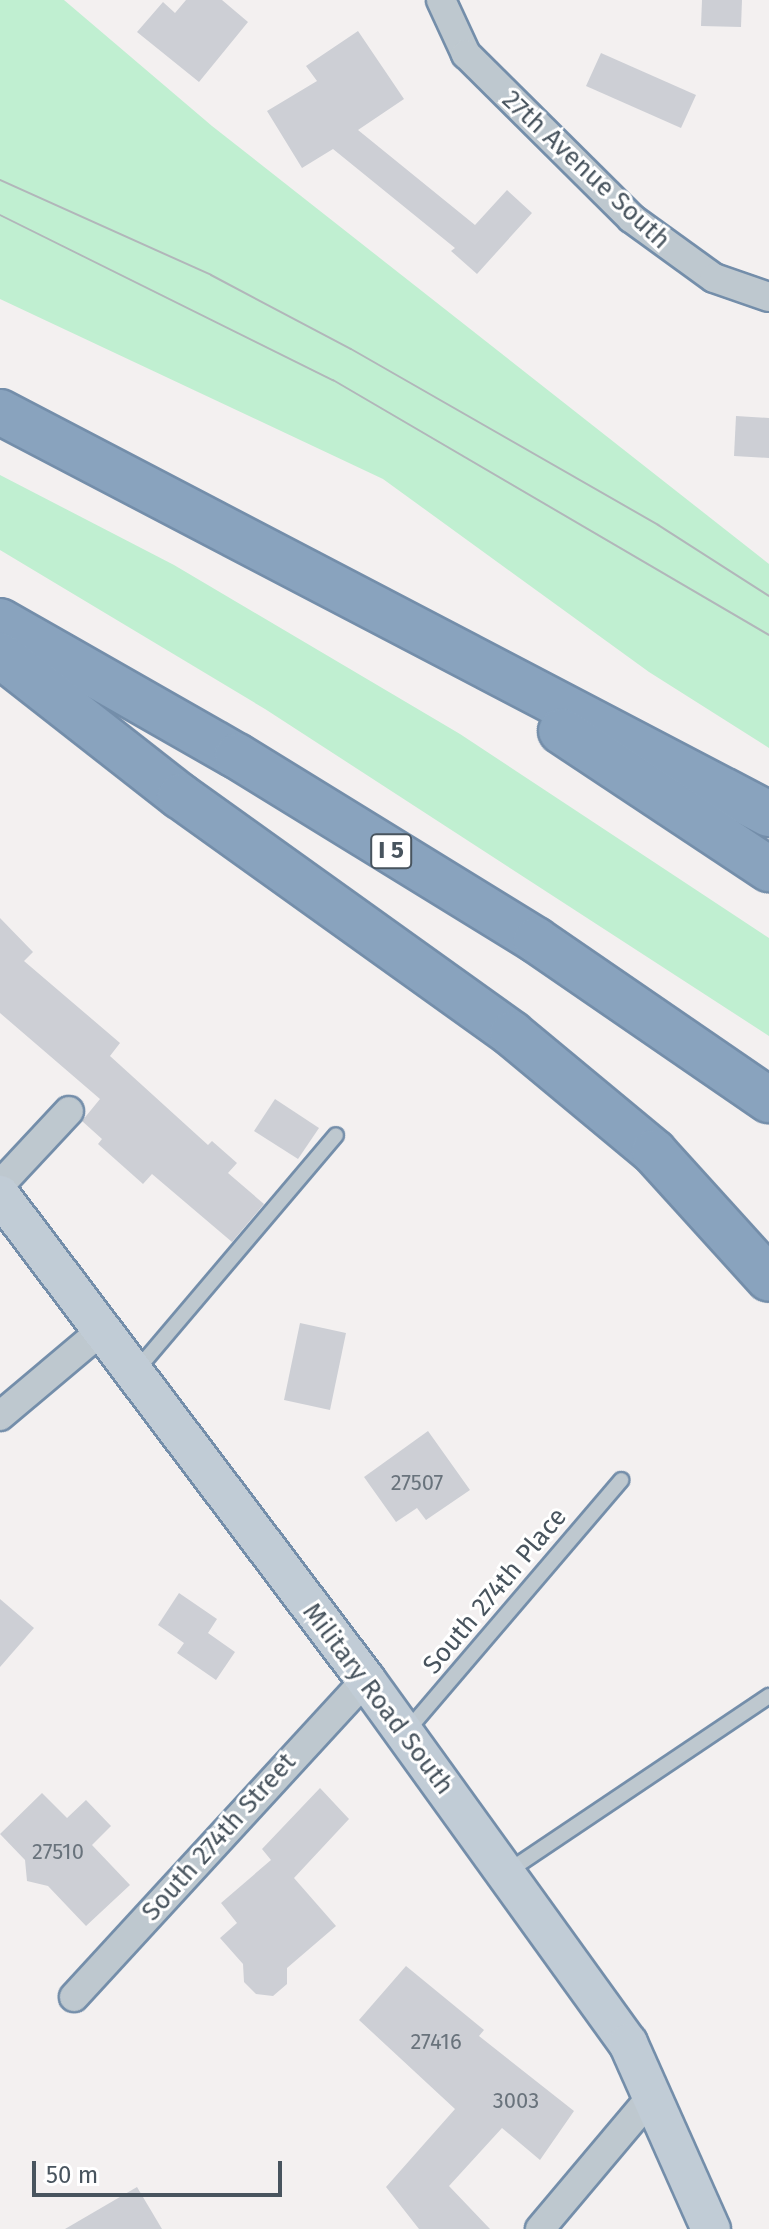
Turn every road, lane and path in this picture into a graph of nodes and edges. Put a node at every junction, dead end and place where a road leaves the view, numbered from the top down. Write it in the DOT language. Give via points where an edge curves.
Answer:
graph roads {
  1 [pos="441,0"];
  2 [pos="769,297"];
  3 [pos="0,412"];
  4 [pos="361,599"];
  5 [pos="0,621"];
  6 [pos="0,655"];
  7 [pos="769,814"];
  8 [pos="769,869"];
  9 [pos="769,1100"];
  10 [pos="69,1111"];
  11 [pos="336,1135"];
  12 [pos="0,1185"];
  13 [pos="0,1195"];
  14 [pos="769,1279"];
  15 [pos="101,1331"];
  16 [pos="133,1374"];
  17 [pos="0,1416"];
  18 [pos="621,1480"];
  19 [pos="366,1680"];
  20 [pos="769,1696"];
  21 [pos="405,1734"];
  22 [pos="507,1872"];
  23 [pos="74,1997"];
  24 [pos="653,2095"];
  25 [pos="540,2229"];
  26 [pos="711,2229"];
  1 -- 2 [label="street, 27th Avenue South" via="466,54 631,218 714,278"];
  3 -- 4 [label="highway"];
  4 -- 7 [label="highway"];
  4 -- 8 [label="highway"];
  5 -- 9 [label="highway, I 5" via="237,756 536,940"];
  6 -- 14 [label="highway" via="180,796 512,1034 654,1152"];
  10 -- 12 [label="street"];
  11 -- 16 [label="lane"];
  13 -- 15 [label="main road, Military Road South"];
  15 -- 16 [label="main road, Military Road South"];
  15 -- 17 [label="street"];
  16 -- 19 [label="main road, Military Road South"];
  18 -- 21 [label="lane, South 274th Place"];
  19 -- 21 [label="main road, Military Road South"];
  19 -- 23 [label="street, South 274th Street"];
  20 -- 22 [label="lane"];
  21 -- 22 [label="main road, Military Road South"];
  22 -- 24 [label="main road, Military Road South" via="628,2043"];
  24 -- 25 [label="street"];
  24 -- 26 [label="main road, Military Road South"];
}
